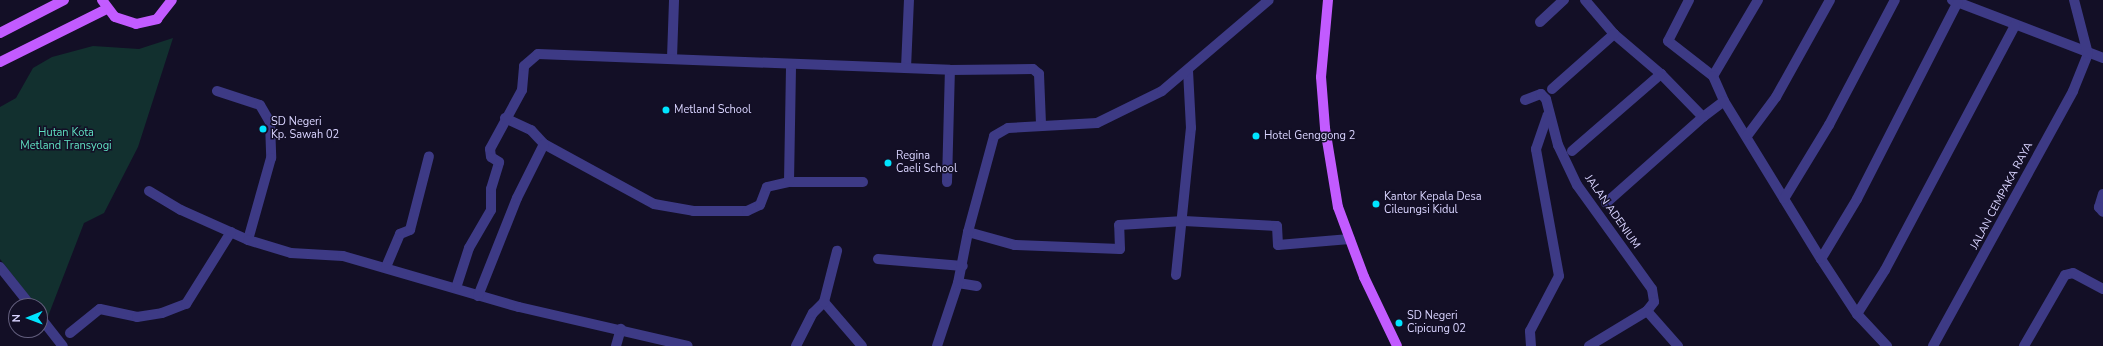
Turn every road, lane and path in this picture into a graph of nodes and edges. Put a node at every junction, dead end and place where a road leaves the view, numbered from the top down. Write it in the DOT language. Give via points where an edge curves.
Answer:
graph roads {
  1 [pos="64,0"];
  2 [pos="102,0"];
  3 [pos="172,0"];
  4 [pos="674,0"];
  5 [pos="909,0"];
  6 [pos="1269,0"];
  7 [pos="1328,0"];
  8 [pos="1564,0"];
  9 [pos="1585,0"];
  10 [pos="1689,0"];
  11 [pos="1758,0"];
  12 [pos="1830,0"];
  13 [pos="1895,0"];
  14 [pos="2074,0"];
  15 [pos="1955,1"];
  16 [pos="107,10"];
  17 [pos="1540,22"];
  18 [pos="2015,25"];
  19 [pos="0,33"];
  20 [pos="1614,34"];
  21 [pos="2098,55"];
  22 [pos="672,58"];
  23 [pos="0,62"];
  24 [pos="791,65"];
  25 [pos="906,68"];
  26 [pos="950,70"];
  27 [pos="1188,70"];
  28 [pos="1661,74"];
  29 [pos="1713,76"];
  30 [pos="1552,89"];
  31 [pos="217,91"];
  32 [pos="1525,100"];
  33 [pos="1713,110"];
  34 [pos="1548,115"];
  35 [pos="504,118"];
  36 [pos="1041,124"];
  37 [pos="1747,136"];
  38 [pos="544,144"];
  39 [pos="1572,151"];
  40 [pos="429,156"];
  41 [pos="790,182"];
  42 [pos="863,182"];
  43 [pos="947,182"];
  44 [pos="149,191"];
  45 [pos="2103,194"];
  46 [pos="1784,199"];
  47 [pos="1606,202"];
  48 [pos="2103,212"];
  49 [pos="1184,221"];
  50 [pos="231,232"];
  51 [pos="968,232"];
  52 [pos="1350,239"];
  53 [pos="248,240"];
  54 [pos="837,251"];
  55 [pos="878,259"];
  56 [pos="1821,259"];
  57 [pos="963,266"];
  58 [pos="386,267"];
  59 [pos="0,268"];
  60 [pos="1176,275"];
  61 [pos="958,283"];
  62 [pos="977,286"];
  63 [pos="456,288"];
  64 [pos="2103,289"];
  65 [pos="478,296"];
  66 [pos="24,298"];
  67 [pos="824,302"];
  68 [pos="1647,311"];
  69 [pos="1857,314"];
  70 [pos="48,327"];
  71 [pos="621,329"];
  72 [pos="70,333"];
  73 [pos="63,346"];
  74 [pos="616,346"];
  75 [pos="688,346"];
  76 [pos="796,346"];
  77 [pos="862,346"];
  78 [pos="937,346"];
  79 [pos="1397,346"];
  80 [pos="1531,346"];
  81 [pos="1589,346"];
  82 [pos="1678,346"];
  83 [pos="1887,346"];
  84 [pos="1933,346"];
  85 [pos="2024,346"];
  1 -- 19 [label="main road"];
  2 -- 16 [label="main road"];
  3 -- 16 [label="main road" via="167,10 146,23 125,22"];
  4 -- 22 [label="street"];
  5 -- 25 [label="street"];
  6 -- 27 [label="street"];
  7 -- 52 [label="main road" via="1321,77 1325,128 1338,207"];
  8 -- 17 [label="street"];
  9 -- 20 [label="street"];
  10 -- 29 [label="street" via="1668,41"];
  11 -- 29 [label="street"];
  12 -- 37 [label="street" via="1776,97"];
  13 -- 46 [label="street" via="1829,125"];
  14 -- 21 [label="street"];
  15 -- 18 [label="street"];
  15 -- 56 [label="street" via="1857,199"];
  16 -- 23 [label="main road"];
  18 -- 21 [label="street"];
  18 -- 69 [label="street" via="1885,270"];
  20 -- 28 [label="street"];
  20 -- 30 [label="street"];
  21 -- 84 [label="street, JALAN CEMPAKA RAYA" via="2073,91"];
  22 -- 24 [label="street"];
  22 -- 35 [label="street" via="538,54 527,61 522,90"];
  24 -- 25 [label="street"];
  24 -- 41 [label="street"];
  25 -- 26 [label="street"];
  26 -- 36 [label="street" via="1035,70 1039,74"];
  26 -- 43 [label="street"];
  27 -- 36 [label="street" via="1162,91 1097,123"];
  27 -- 49 [label="street" via="1191,128"];
  28 -- 33 [label="street"];
  28 -- 39 [label="street"];
  29 -- 33 [label="street"];
  31 -- 53 [label="street" via="260,105 270,122 271,158"];
  32 -- 34 [label="street, JALAN ADENIUM" via="1542,95"];
  33 -- 37 [label="street"];
  33 -- 47 [label="street"];
  34 -- 68 [label="street, JALAN ADENIUM" via="1577,185 1652,289 1654,302"];
  34 -- 80 [label="street" via="1536,149 1559,276 1530,331"];
  35 -- 38 [label="street" via="531,130"];
  35 -- 63 [label="street" via="490,152 499,166 491,189 491,210 469,248"];
  36 -- 51 [label="street" via="1008,128 994,136"];
  37 -- 46 [label="street"];
  38 -- 41 [label="street" via="646,202 693,211 755,209 762,202 764,188"];
  38 -- 65 [label="street" via="517,198"];
  40 -- 58 [label="street" via="410,230 400,234"];
  41 -- 42 [label="street"];
  44 -- 50 [label="street" via="181,210"];
  45 -- 48 [label="street" via="2099,207"];
  46 -- 56 [label="street"];
  49 -- 51 [label="street" via="1119,225 1120,249 1016,245"];
  49 -- 52 [label="street" via="1277,226 1278,245"];
  49 -- 60 [label="street"];
  50 -- 53 [label="street"];
  50 -- 72 [label="street" via="186,304 162,313 137,317 100,309"];
  51 -- 57 [label="street"];
  52 -- 79 [label="main road"];
  53 -- 58 [label="street" via="291,254 343,256"];
  54 -- 67 [label="street"];
  55 -- 57 [label="street"];
  56 -- 69 [label="street"];
  57 -- 61 [label="street"];
  58 -- 63 [label="street"];
  59 -- 66 [label="street"];
  61 -- 62 [label="street"];
  61 -- 78 [label="street"];
  63 -- 65 [label="street"];
  64 -- 85 [label="street" via="2073,273 2065,275"];
  65 -- 71 [label="street"];
  67 -- 76 [label="street" via="813,313"];
  67 -- 77 [label="street"];
  68 -- 81 [label="street"];
  68 -- 82 [label="street"];
  69 -- 83 [label="street"];
  70 -- 73 [label="street"];
  71 -- 74 [label="street"];
  71 -- 75 [label="street"];
}
